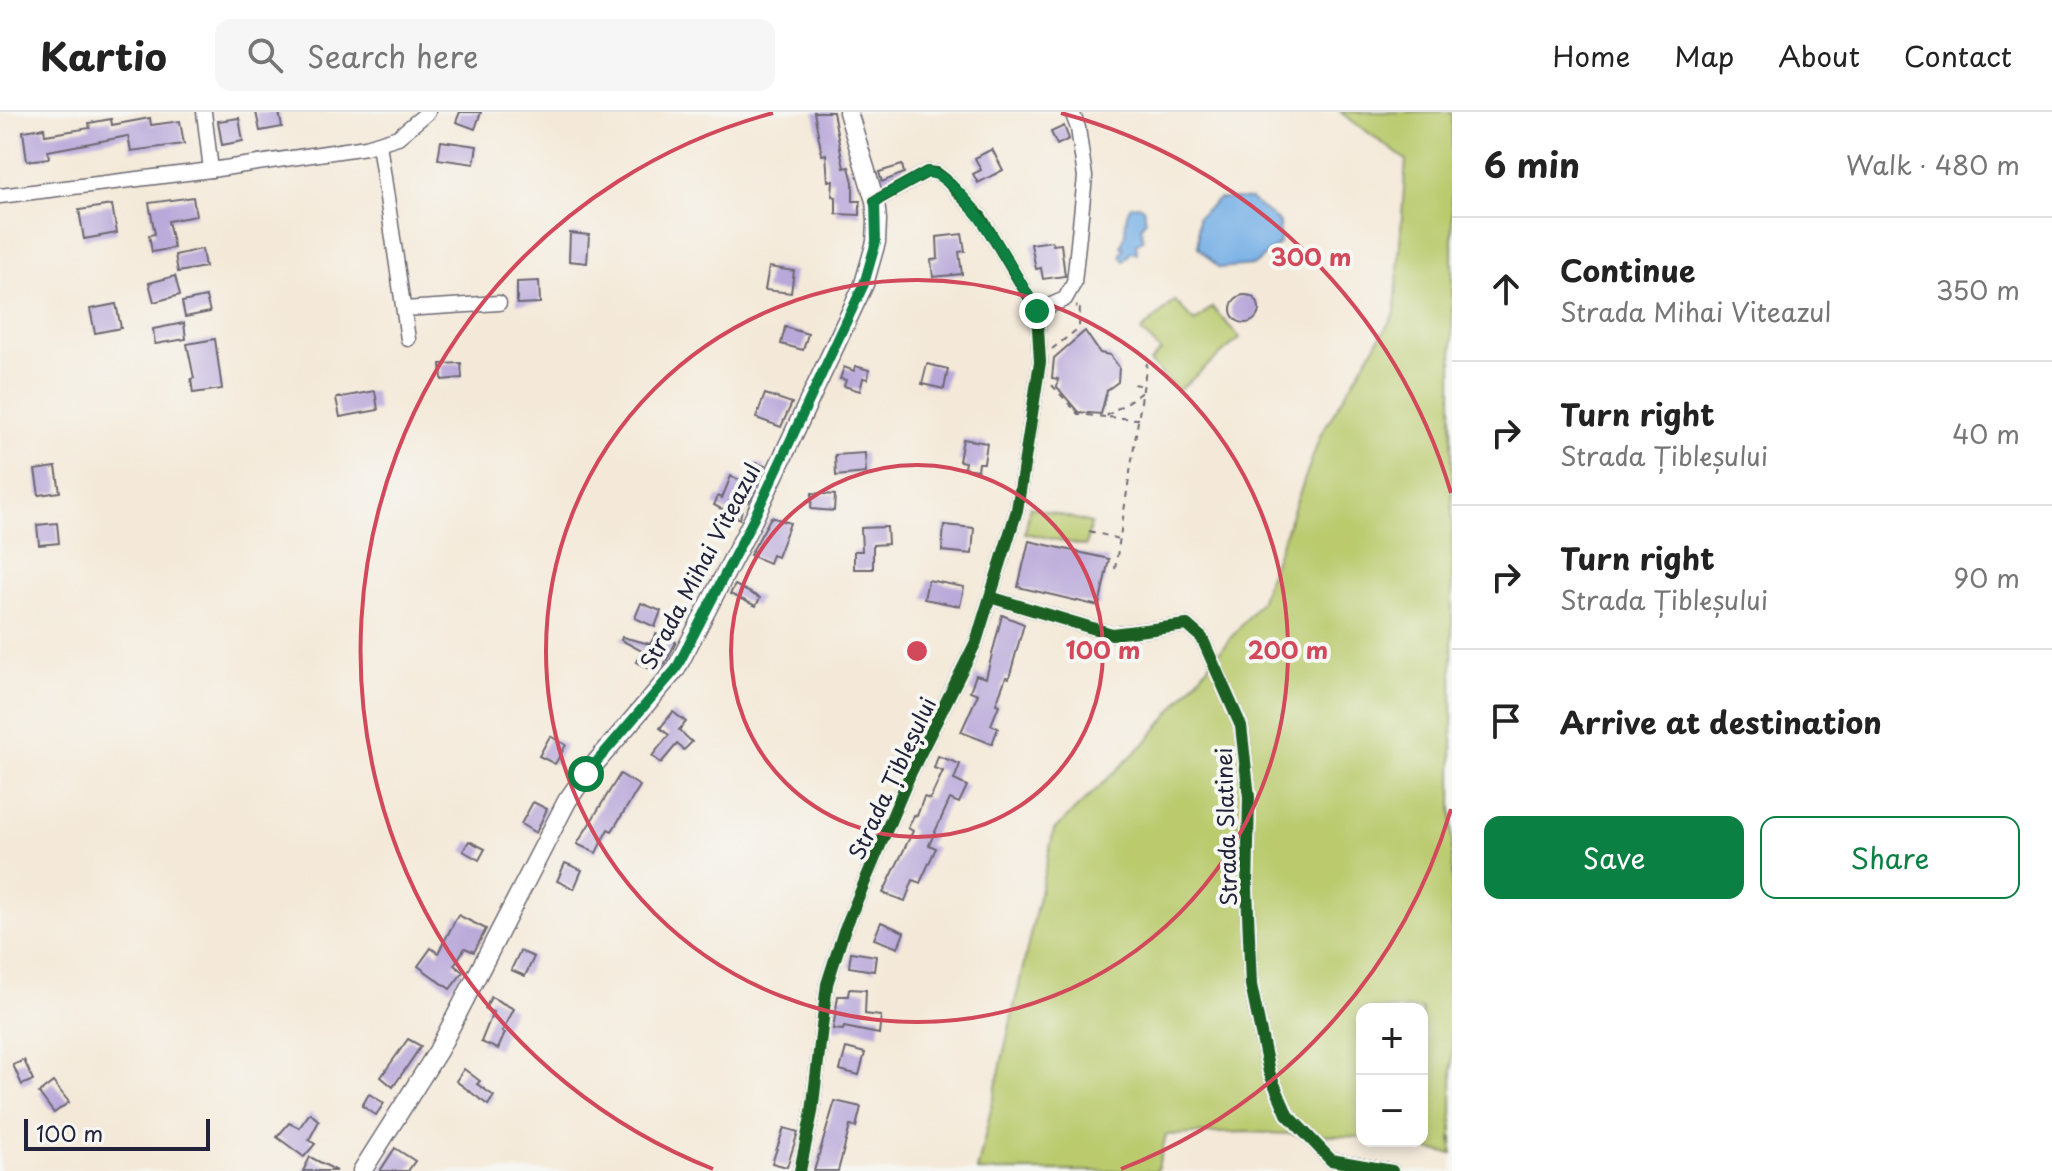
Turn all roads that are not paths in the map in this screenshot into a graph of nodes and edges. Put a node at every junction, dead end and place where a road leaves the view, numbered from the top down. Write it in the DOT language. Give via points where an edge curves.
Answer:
graph roads {
  1 [pos="204,112"];
  2 [pos="428,112"];
  3 [pos="848,112"];
  4 [pos="1072,112"];
  5 [pos="379,144"];
  6 [pos="211,170"];
  7 [pos="0,196"];
  8 [pos="875,201"];
  9 [pos="499,303"];
  10 [pos="404,309"];
  11 [pos="1037,311"];
  12 [pos="408,339"];
  13 [pos="990,597"];
  14 [pos="362,1171"];
  15 [pos="800,1171"];
  16 [pos="1392,1171"];
  1 -- 6 [label="street"];
  2 -- 5 [label="street" via="405,132"];
  3 -- 8 [label="main road, Strada Mihai Viteazul"];
  4 -- 11 [label="street" via="1085,177 1074,285 1065,299"];
  5 -- 6 [label="street"];
  5 -- 10 [label="street"];
  6 -- 7 [label="street"];
  8 -- 11 [label="street, Strada Țibleșului" via="927,172 937,173 981,217"];
  8 -- 14 [label="main road, Strada Mihai Viteazul" via="876,242 864,284 676,669 567,801 438,1051"];
  9 -- 10 [label="street"];
  10 -- 12 [label="street"];
  11 -- 13 [label="street, Strada Țibleșului" via="1040,362 1017,510"];
  13 -- 15 [label="street, Strada Țibleșului" via="976,642 911,772 844,931 827,984"];
  13 -- 16 [label="street, Strada Slatinei" via="1112,634 1187,625 1202,638 1241,726 1249,797 1251,985 1269,1072 1287,1114 1331,1160"];
}
